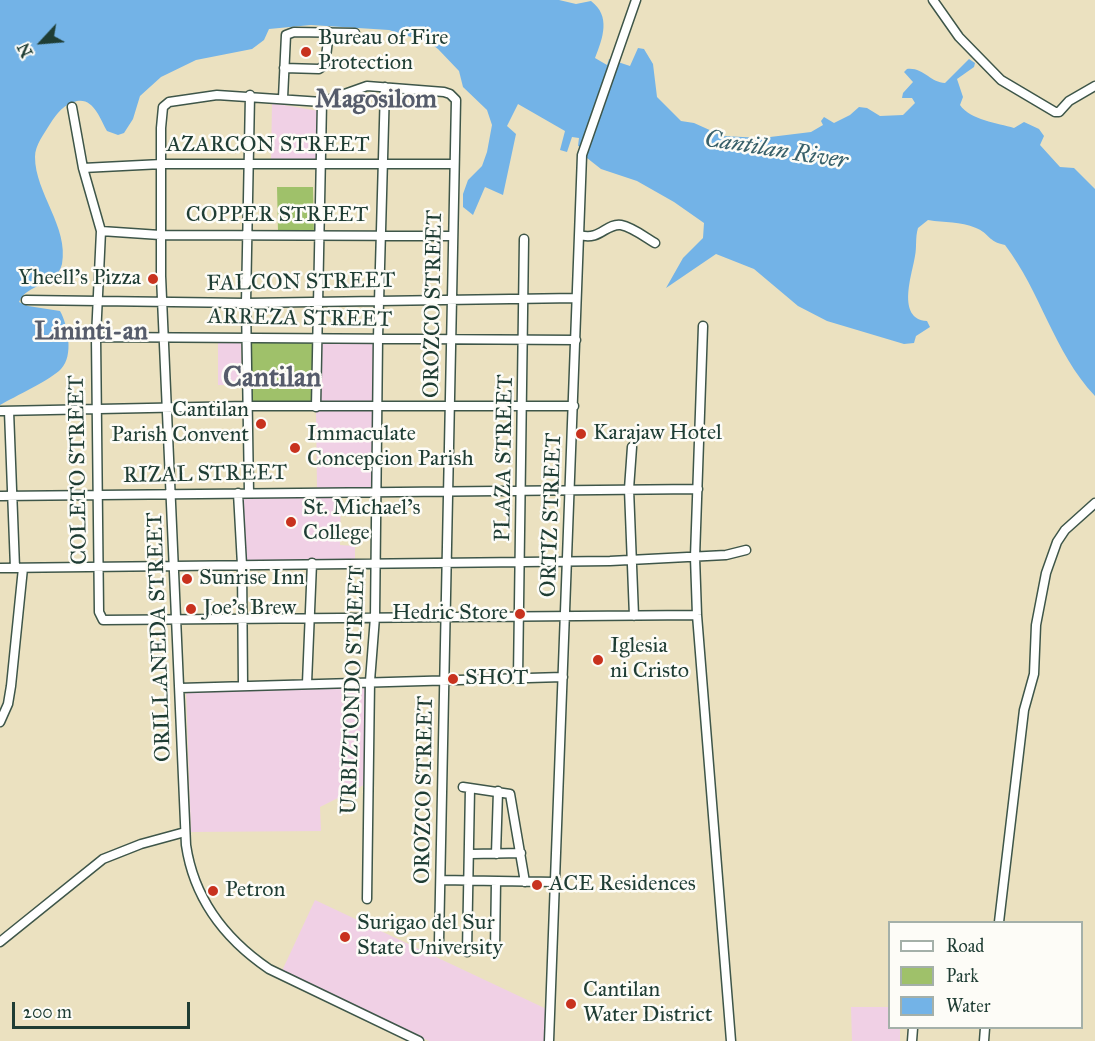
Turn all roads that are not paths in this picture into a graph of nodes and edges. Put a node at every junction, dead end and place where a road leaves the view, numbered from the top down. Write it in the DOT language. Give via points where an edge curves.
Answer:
graph roads {
  1 [pos="636,0"];
  2 [pos="933,0"];
  3 [pos="329,32"];
  4 [pos="355,33"];
  5 [pos="284,68"];
  6 [pos="1095,86"];
  7 [pos="385,87"];
  8 [pos="249,95"];
  9 [pos="283,98"];
  10 [pos="322,102"];
  11 [pos="72,107"];
  12 [pos="162,164"];
  13 [pos="382,164"];
  14 [pos="453,164"];
  15 [pos="320,165"];
  16 [pos="249,166"];
  17 [pos="83,168"];
  18 [pos="101,231"];
  19 [pos="320,234"];
  20 [pos="380,234"];
  21 [pos="160,235"];
  22 [pos="248,235"];
  23 [pos="580,235"];
  24 [pos="453,236"];
  25 [pos="524,239"];
  26 [pos="655,243"];
  27 [pos="576,298"];
  28 [pos="525,299"];
  29 [pos="26,300"];
  30 [pos="380,300"];
  31 [pos="452,300"];
  32 [pos="98,302"];
  33 [pos="317,302"];
  34 [pos="163,303"];
  35 [pos="246,303"];
  36 [pos="703,326"];
  37 [pos="164,336"];
  38 [pos="317,336"];
  39 [pos="96,337"];
  40 [pos="246,337"];
  41 [pos="378,338"];
  42 [pos="452,339"];
  43 [pos="525,339"];
  44 [pos="576,340"];
  45 [pos="247,406"];
  46 [pos="524,406"];
  47 [pos="574,406"];
  48 [pos="316,407"];
  49 [pos="377,407"];
  50 [pos="96,408"];
  51 [pos="169,408"];
  52 [pos="451,408"];
  53 [pos="5,411"];
  54 [pos="632,447"];
  55 [pos="629,489"];
  56 [pos="698,489"];
  57 [pos="377,491"];
  58 [pos="571,491"];
  59 [pos="449,492"];
  60 [pos="522,492"];
  61 [pos="172,493"];
  62 [pos="238,493"];
  63 [pos="249,493"];
  64 [pos="96,494"];
  65 [pos="0,496"];
  66 [pos="13,496"];
  67 [pos="1095,503"];
  68 [pos="746,550"];
  69 [pos="696,557"];
  70 [pos="633,560"];
  71 [pos="521,562"];
  72 [pos="569,562"];
  73 [pos="312,563"];
  74 [pos="375,564"];
  75 [pos="448,564"];
  76 [pos="242,565"];
  77 [pos="99,566"];
  78 [pos="175,567"];
  79 [pos="0,568"];
  80 [pos="19,568"];
  81 [pos="518,615"];
  82 [pos="697,615"];
  83 [pos="447,616"];
  84 [pos="566,616"];
  85 [pos="634,616"];
  86 [pos="375,617"];
  87 [pos="310,618"];
  88 [pos="177,621"];
  89 [pos="243,621"];
  90 [pos="563,677"];
  91 [pos="518,678"];
  92 [pos="446,680"];
  93 [pos="370,681"];
  94 [pos="307,683"];
  95 [pos="243,685"];
  96 [pos="180,688"];
  97 [pos="0,722"];
  98 [pos="498,792"];
  99 [pos="185,832"];
  100 [pos="520,853"];
  101 [pos="471,854"];
  102 [pos="496,854"];
  103 [pos="441,880"];
  104 [pos="470,881"];
  105 [pos="496,881"];
  106 [pos="525,882"];
  107 [pos="555,882"];
  108 [pos="367,899"];
  109 [pos="999,921"];
  110 [pos="0,942"];
  111 [pos="440,942"];
  112 [pos="495,951"];
  113 [pos="467,952"];
  114 [pos="419,1041"];
  115 [pos="549,1041"];
  116 [pos="731,1041"];
  1 -- 23 [label="street, ORTIZ STREET" via="583,149"];
  2 -- 6 [label="street" via="958,37 1001,80 1055,112"];
  3 -- 4 [label="street"];
  3 -- 5 [label="street" via="326,65 319,69"];
  3 -- 5 [label="street" via="286,35"];
  5 -- 9 [label="street"];
  7 -- 10 [label="street" via="360,87"];
  7 -- 13 [label="street, URBIZTONDO STREET"];
  7 -- 14 [label="street, OROZCO STREET" via="444,92 454,97"];
  8 -- 9 [label="street"];
  8 -- 12 [label="street, ORILLANEDA STREET" via="199,96 175,100 164,107"];
  8 -- 16 [label="street"];
  9 -- 10 [label="street"];
  10 -- 15 [label="street"];
  11 -- 17 [label="street, COLETO STREET"];
  12 -- 16 [label="street, AZARCON STREET"];
  12 -- 17 [label="street, AZARCON STREET"];
  12 -- 21 [label="street, ORILLANEDA STREET"];
  13 -- 14 [label="street, AZARCON STREET"];
  13 -- 15 [label="street, AZARCON STREET"];
  13 -- 20 [label="street, URBIZTONDO STREET"];
  14 -- 24 [label="street, OROZCO STREET"];
  15 -- 16 [label="street, AZARCON STREET"];
  15 -- 19 [label="street"];
  16 -- 22 [label="street"];
  17 -- 18 [label="street, COLETO STREET"];
  18 -- 21 [label="street, COPPER STREET"];
  18 -- 32 [label="street, COLETO STREET"];
  19 -- 20 [label="street, COPPER STREET"];
  19 -- 22 [label="street, COPPER STREET"];
  19 -- 33 [label="street"];
  20 -- 24 [label="street, COPPER STREET"];
  20 -- 30 [label="street, URBIZTONDO STREET"];
  21 -- 22 [label="street, COPPER STREET"];
  21 -- 34 [label="street, ORILLANEDA STREET"];
  22 -- 35 [label="street"];
  23 -- 26 [label="street" via="592,237 620,225"];
  23 -- 27 [label="street, ORTIZ STREET"];
  24 -- 31 [label="street, OROZCO STREET"];
  25 -- 28 [label="street, PLAZA STREET"];
  27 -- 28 [label="street, FALCON STREET"];
  27 -- 44 [label="street, ORTIZ STREET"];
  28 -- 31 [label="street, FALCON STREET"];
  28 -- 43 [label="street, PLAZA STREET"];
  29 -- 32 [label="street, FALCON STREET"];
  30 -- 31 [label="street, FALCON STREET"];
  30 -- 33 [label="street, FALCON STREET"];
  30 -- 41 [label="street, URBIZTONDO STREET"];
  31 -- 42 [label="street, OROZCO STREET"];
  32 -- 34 [label="street, FALCON STREET"];
  32 -- 39 [label="street, COLETO STREET"];
  33 -- 35 [label="street, FALCON STREET"];
  33 -- 38 [label="street"];
  34 -- 35 [label="street, FALCON STREET"];
  34 -- 37 [label="street, ORILLANEDA STREET"];
  35 -- 40 [label="street"];
  36 -- 56 [label="street"];
  37 -- 39 [label="street, ARREZA STREET"];
  37 -- 40 [label="street, ARREZA STREET"];
  37 -- 51 [label="street, ORILLANEDA STREET"];
  38 -- 40 [label="street, ARREZA STREET"];
  38 -- 41 [label="street, ARREZA STREET"];
  38 -- 48 [label="street"];
  39 -- 50 [label="street, COLETO STREET"];
  40 -- 45 [label="street"];
  41 -- 42 [label="street, ARREZA STREET"];
  41 -- 49 [label="street, URBIZTONDO STREET"];
  42 -- 43 [label="street, ARREZA STREET"];
  42 -- 52 [label="street, OROZCO STREET"];
  43 -- 44 [label="street, ARREZA STREET"];
  43 -- 46 [label="street, PLAZA STREET"];
  44 -- 47 [label="street, ORTIZ STREET"];
  45 -- 48 [label="street"];
  45 -- 51 [label="street"];
  45 -- 63 [label="street"];
  46 -- 47 [label="street"];
  46 -- 52 [label="street"];
  46 -- 60 [label="street, PLAZA STREET"];
  47 -- 58 [label="street, ORTIZ STREET"];
  48 -- 49 [label="street"];
  49 -- 52 [label="street"];
  49 -- 57 [label="street, URBIZTONDO STREET"];
  50 -- 51 [label="street"];
  50 -- 53 [label="street"];
  50 -- 64 [label="street, COLETO STREET"];
  51 -- 61 [label="street, ORILLANEDA STREET"];
  52 -- 59 [label="street, OROZCO STREET"];
  53 -- 66 [label="street"];
  54 -- 55 [label="street"];
  55 -- 56 [label="street, RIZAL STREET"];
  55 -- 58 [label="street, RIZAL STREET"];
  55 -- 70 [label="street"];
  56 -- 69 [label="street"];
  57 -- 59 [label="street, RIZAL STREET"];
  57 -- 63 [label="street, RIZAL STREET"];
  57 -- 74 [label="street, URBIZTONDO STREET"];
  58 -- 60 [label="street, RIZAL STREET"];
  58 -- 72 [label="street, ORTIZ STREET"];
  59 -- 60 [label="street, RIZAL STREET"];
  59 -- 75 [label="street, OROZCO STREET"];
  60 -- 71 [label="street, PLAZA STREET"];
  61 -- 62 [label="street, RIZAL STREET"];
  61 -- 64 [label="street, RIZAL STREET"];
  61 -- 78 [label="street, ORILLANEDA STREET"];
  62 -- 63 [label="street, RIZAL STREET"];
  62 -- 76 [label="street"];
  64 -- 66 [label="street, RIZAL STREET"];
  64 -- 77 [label="street, COLETO STREET"];
  65 -- 66 [label="street, RIZAL STREET"];
  66 -- 80 [label="street"];
  67 -- 109 [label="street" via="1065,530 1046,573 1036,625 1034,674 1024,710"];
  68 -- 69 [label="street"];
  69 -- 70 [label="street"];
  69 -- 82 [label="street"];
  70 -- 72 [label="street"];
  70 -- 85 [label="street"];
  71 -- 72 [label="street"];
  71 -- 75 [label="street"];
  71 -- 81 [label="street, PLAZA STREET"];
  72 -- 84 [label="street, ORTIZ STREET"];
  73 -- 74 [label="street"];
  73 -- 76 [label="street"];
  73 -- 87 [label="street"];
  74 -- 75 [label="street"];
  74 -- 86 [label="street, URBIZTONDO STREET"];
  75 -- 83 [label="street, OROZCO STREET"];
  76 -- 78 [label="street"];
  76 -- 89 [label="street"];
  77 -- 78 [label="street"];
  77 -- 80 [label="street"];
  77 -- 88 [label="street, COLETO STREET" via="101,619"];
  78 -- 88 [label="street, ORILLANEDA STREET"];
  79 -- 80 [label="street"];
  80 -- 97 [label="street" via="11,686"];
  81 -- 83 [label="street"];
  81 -- 84 [label="street"];
  81 -- 91 [label="street, PLAZA STREET"];
  82 -- 85 [label="street"];
  82 -- 116 [label="street"];
  83 -- 86 [label="street"];
  83 -- 92 [label="street, OROZCO STREET"];
  84 -- 85 [label="street"];
  84 -- 90 [label="street, ORTIZ STREET"];
  86 -- 87 [label="street"];
  86 -- 93 [label="street, URBIZTONDO STREET"];
  87 -- 89 [label="street"];
  87 -- 94 [label="street"];
  88 -- 89 [label="street"];
  88 -- 96 [label="street, ORILLANEDA STREET"];
  89 -- 95 [label="street"];
  90 -- 91 [label="street"];
  90 -- 107 [label="street, ORTIZ STREET"];
  91 -- 92 [label="street"];
  92 -- 93 [label="street"];
  92 -- 103 [label="street, OROZCO STREET"];
  93 -- 94 [label="street"];
  93 -- 108 [label="street, URBIZTONDO STREET"];
  94 -- 95 [label="street"];
  95 -- 96 [label="street"];
  96 -- 99 [label="street, ORILLANEDA STREET"];
  98 -- 100 [label="street" via="511,796"];
  98 -- 101 [label="street" via="466,787"];
  98 -- 102 [label="street"];
  99 -- 110 [label="street" via="103,859"];
  99 -- 114 [label="street, ORILLANEDA STREET" via="196,885 216,921 239,947 269,969"];
  100 -- 102 [label="street"];
  100 -- 106 [label="street"];
  101 -- 102 [label="street"];
  101 -- 104 [label="street"];
  103 -- 104 [label="street"];
  103 -- 111 [label="street, OROZCO STREET"];
  104 -- 105 [label="street"];
  104 -- 113 [label="street"];
  105 -- 106 [label="street"];
  105 -- 112 [label="street"];
  106 -- 107 [label="street"];
  107 -- 115 [label="street, ORTIZ STREET"];
}
